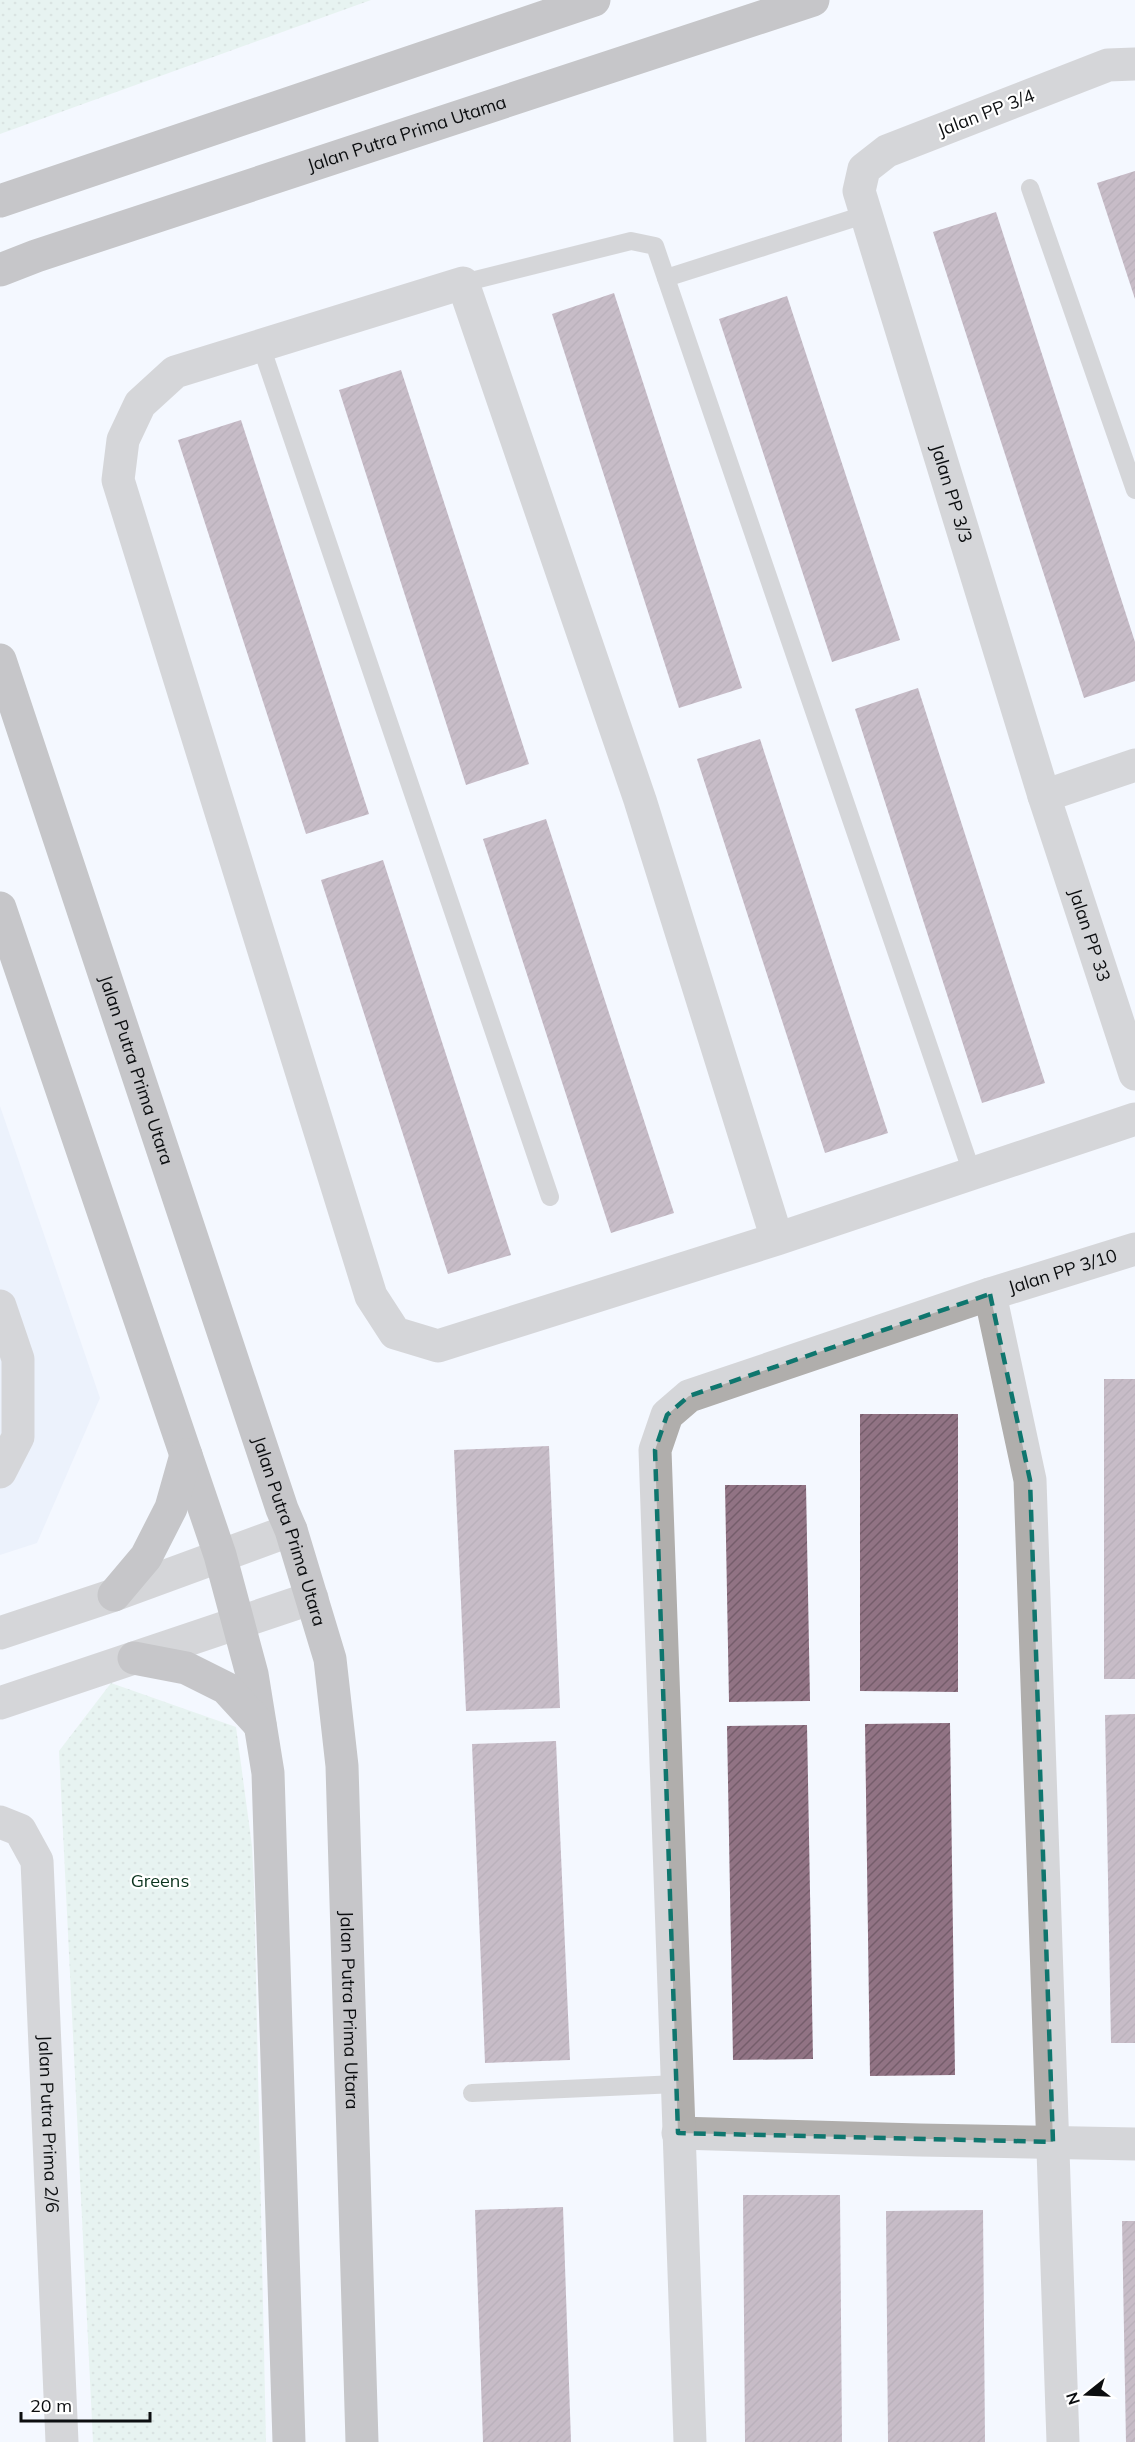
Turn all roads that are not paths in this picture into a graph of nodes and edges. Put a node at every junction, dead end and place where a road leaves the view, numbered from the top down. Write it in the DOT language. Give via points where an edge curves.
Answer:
graph roads {
  1 [pos="594,0"];
  2 [pos="813,0"];
  3 [pos="1135,64"];
  4 [pos="1030,188"];
  5 [pos="0,201"];
  6 [pos="863,202"];
  7 [pos="0,270"];
  8 [pos="666,278"];
  9 [pos="463,283"];
  10 [pos="261,346"];
  11 [pos="1135,490"];
  12 [pos="0,660"];
  13 [pos="1135,765"];
  14 [pos="1044,796"];
  15 [pos="0,908"];
  16 [pos="1135,1074"];
  17 [pos="1135,1119"];
  18 [pos="972,1173"];
  19 [pos="550,1197"];
  20 [pos="777,1239"];
  21 [pos="1135,1249"];
  22 [pos="990,1294"];
  23 [pos="0,1306"];
  24 [pos="186,1455"];
  25 [pos="0,1472"];
  26 [pos="291,1530"];
  27 [pos="220,1555"];
  28 [pos="114,1595"];
  29 [pos="312,1598"];
  30 [pos="239,1621"];
  31 [pos="0,1633"];
  32 [pos="134,1659"];
  33 [pos="0,1703"];
  34 [pos="260,1725"];
  35 [pos="0,1822"];
  36 [pos="677,2084"];
  37 [pos="472,2094"];
  38 [pos="678,2133"];
  39 [pos="1053,2142"];
  40 [pos="1135,2144"];
  41 [pos="62,2442"];
  42 [pos="289,2442"];
  43 [pos="362,2442"];
  44 [pos="690,2442"];
  45 [pos="1063,2442"];
  1 -- 5 [label="main road"];
  2 -- 7 [label="main road, Jalan Putra Prima Utama"];
  3 -- 6 [label="street, Jalan PP 3/4" via="1108,65 887,151 864,169"];
  4 -- 11 [label="lane"];
  6 -- 8 [label="lane"];
  6 -- 14 [label="street, Jalan PP 3/3"];
  8 -- 9 [label="lane" via="655,246 631,241"];
  8 -- 18 [label="lane"];
  9 -- 10 [label="street"];
  9 -- 20 [label="street" via="640,800"];
  10 -- 19 [label="lane"];
  10 -- 20 [label="street" via="175,372 140,404 123,440 118,480 371,1296 395,1333 438,1346"];
  12 -- 26 [label="main road, Jalan Putra Prima Utara"];
  13 -- 14 [label="street"];
  14 -- 16 [label="street, Jalan PP 33"];
  15 -- 24 [label="main road"];
  17 -- 18 [label="street"];
  18 -- 20 [label="street"];
  21 -- 22 [label="street, Jalan PP 3/10"];
  22 -- 36 [label="street, Jalan PP 3/10" via="689,1396 667,1415 655,1450"];
  22 -- 39 [label="street" via="1030,1480"];
  23 -- 25 [label="street" via="18,1359 18,1437"];
  24 -- 27 [label="main road"];
  24 -- 28 [label="main road" via="171,1508 156,1538 146,1557"];
  26 -- 27 [label="street"];
  26 -- 29 [label="main road, Jalan Putra Prima Utara"];
  27 -- 28 [label="street"];
  27 -- 30 [label="main road"];
  28 -- 31 [label="street"];
  29 -- 30 [label="street"];
  29 -- 43 [label="main road, Jalan Putra Prima Utara" via="330,1659 342,1766"];
  30 -- 32 [label="street"];
  30 -- 34 [label="main road"];
  32 -- 33 [label="street"];
  32 -- 34 [label="main road" via="186,1668 226,1688"];
  34 -- 42 [label="main road" via="268,1773"];
  35 -- 41 [label="street, Jalan Putra Prima 2/6" via="20,1830 37,1861"];
  36 -- 37 [label="lane"];
  36 -- 38 [label="street, Jalan PP 3/10"];
  38 -- 39 [label="street"];
  38 -- 44 [label="street, Jalan PP 3/10"];
  39 -- 40 [label="street"];
  39 -- 45 [label="street"];
}
